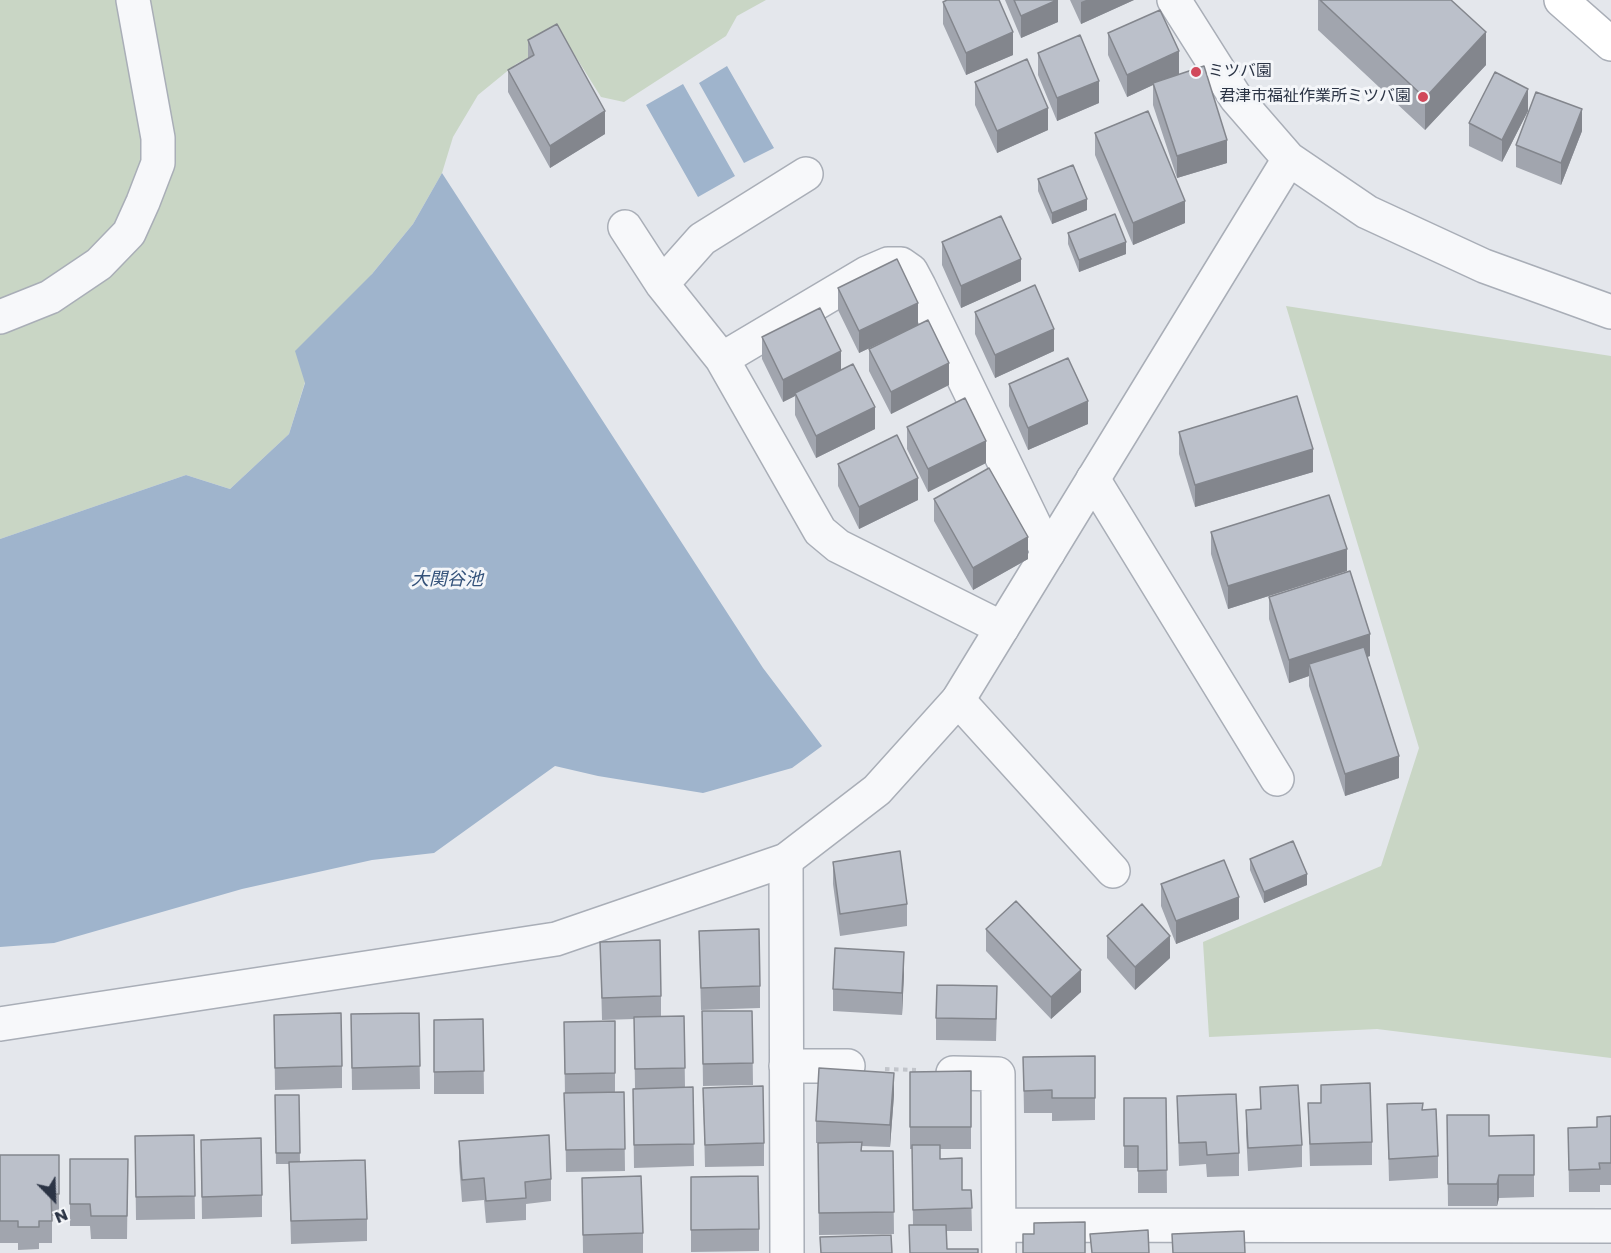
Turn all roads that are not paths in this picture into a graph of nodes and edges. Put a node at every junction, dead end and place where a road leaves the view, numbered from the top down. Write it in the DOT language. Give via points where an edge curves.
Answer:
graph roads {
  1 [pos="134,0"];
  2 [pos="1174,0"];
  3 [pos="1561,0"];
  4 [pos="1611,44"];
  5 [pos="1289,159"];
  6 [pos="806,174"];
  7 [pos="625,227"];
  8 [pos="662,284"];
  9 [pos="1611,312"];
  10 [pos="0,317"];
  11 [pos="722,359"];
  12 [pos="1093,479"];
  13 [pos="1048,553"];
  14 [pos="1002,628"];
  15 [pos="958,700"];
  16 [pos="1277,779"];
  17 [pos="786,860"];
  18 [pos="1113,871"];
  19 [pos="0,1024"];
  20 [pos="786,1066"];
  21 [pos="848,1066"];
  22 [pos="954,1073"];
  23 [pos="1611,1226"];
  24 [pos="999,1239"];
  25 [pos="787,1253"];
  1 -- 10 [label="street" via="158,138 158,163 143,202 129,233 99,264 50,297"];
  2 -- 5 [label="street" via="1236,98"];
  3 -- 4 [label="main road"];
  5 -- 9 [label="street" via="1367,212 1484,266"];
  5 -- 12 [label="street"];
  6 -- 8 [label="street" via="702,239"];
  7 -- 8 [label="street"];
  8 -- 11 [label="street"];
  11 -- 13 [label="street" via="867,273 888,264 901,264 911,271 919,286"];
  11 -- 14 [label="street" via="820,531 838,546"];
  12 -- 13 [label="street"];
  12 -- 16 [label="street"];
  13 -- 14 [label="street"];
  14 -- 15 [label="street"];
  15 -- 17 [label="street" via="878,790"];
  15 -- 18 [label="street"];
  17 -- 19 [label="street" via="556,939"];
  17 -- 20 [label="street"];
  20 -- 21 [label="street"];
  20 -- 25 [label="street"];
  22 -- 24 [label="street" via="998,1074"];
  23 -- 24 [label="street"];
}
